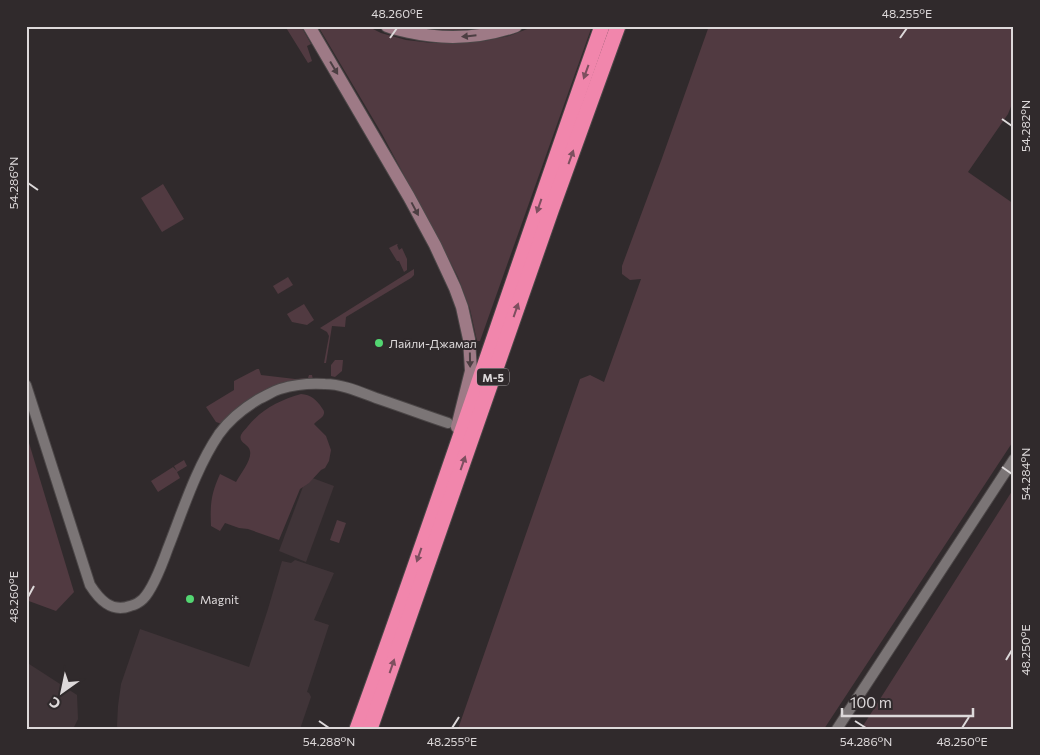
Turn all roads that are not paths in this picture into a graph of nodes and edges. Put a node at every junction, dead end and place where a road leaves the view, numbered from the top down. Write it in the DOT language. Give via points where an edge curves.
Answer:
graph roads {
  1 [pos="309,26"];
  2 [pos="387,26"];
  3 [pos="516,26"];
  4 [pos="602,26"];
  5 [pos="618,26"];
  6 [pos="26,385"];
  7 [pos="448,424"];
  8 [pos="1014,459"];
  9 [pos="441,493"];
  10 [pos="375,697"];
  11 [pos="357,729"];
  12 [pos="370,729"];
  13 [pos="837,729"];
  1 -- 9 [label="street, one-way" via="414,206 462,307 471,371"];
  3 -- 2 [label="street, one-way" via="484,35 461,37 413,33"];
  4 -- 9 [label="highway, М-5, one-way"];
  10 -- 5 [label="highway, М-5, one-way"];
  6 -- 7 [label="street" via="90,585 102,601 119,608 143,599 156,576 200,468 220,433 248,406 278,389 326,384 351,389"];
  8 -- 13 [label="street"];
  9 -- 10 [label="highway, М-5, one-way"];
  10 -- 11 [label="highway, М-5"];
  10 -- 12 [label="highway, М-5"];
}
